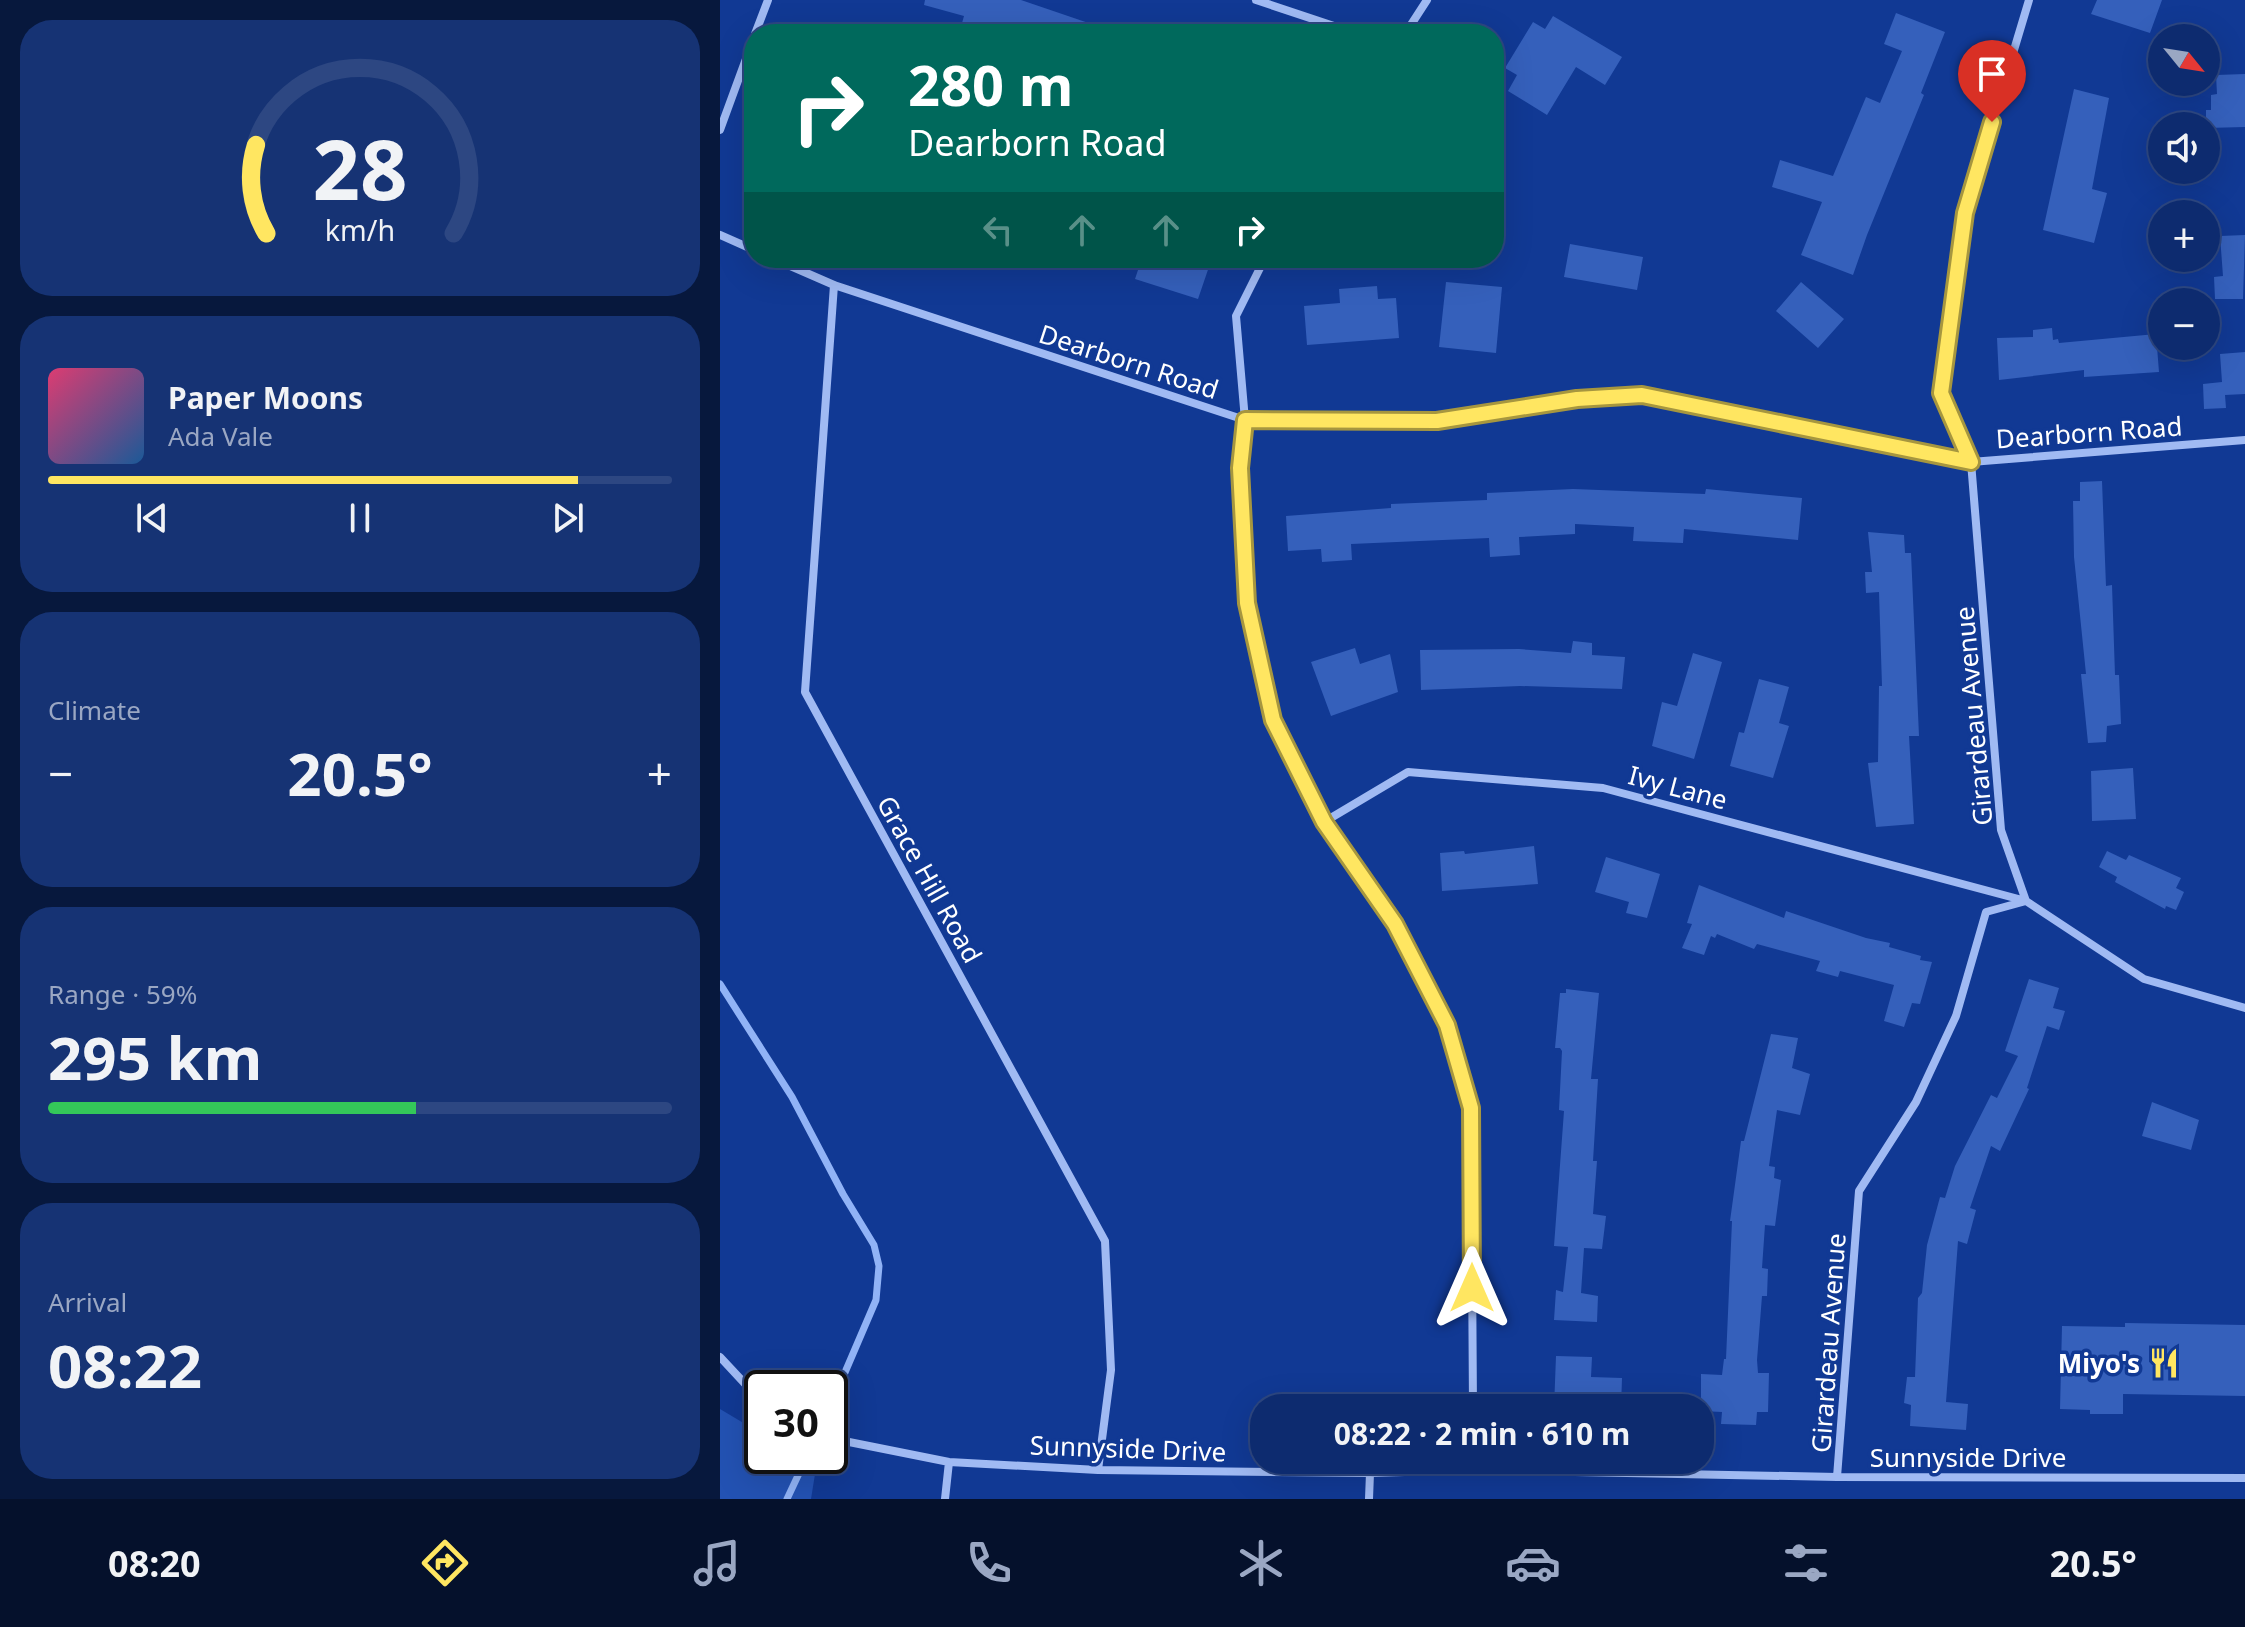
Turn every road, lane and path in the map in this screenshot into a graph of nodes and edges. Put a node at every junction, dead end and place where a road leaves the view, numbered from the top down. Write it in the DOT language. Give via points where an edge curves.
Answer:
graph roads {
  1 [pos="768,0"];
  2 [pos="1256,0"];
  3 [pos="1427,0"];
  4 [pos="2029,0"];
  5 [pos="759,24"];
  6 [pos="1328,24"];
  7 [pos="1411,24"];
  8 [pos="744,66"];
  9 [pos="720,130"];
  10 [pos="720,235"];
  11 [pos="744,246"];
  12 [pos="795,268"];
  13 [pos="1260,268"];
  14 [pos="834,285"];
  15 [pos="1245,420"];
  16 [pos="2245,440"];
  17 [pos="1971,462"];
  18 [pos="1324,822"];
  19 [pos="2026,901"];
  20 [pos="2245,1008"];
  21 [pos="720,1357"];
  22 [pos="744,1383"];
  23 [pos="1473,1394"];
  24 [pos="848,1442"];
  25 [pos="949,1462"];
  26 [pos="1098,1470"];
  27 [pos="1250,1472"];
  28 [pos="1714,1473"];
  29 [pos="1370,1474"];
  30 [pos="1837,1477"];
  31 [pos="2245,1478"];
  32 [pos="945,1499"];
  33 [pos="1369,1499"];
  1 -- 5 [label="street"];
  2 -- 6 [label="street"];
  3 -- 7 [label="street"];
  4 -- 17 [label="street, Girardeau Avenue" via="1965,213 1941,393"];
  8 -- 9 [label="street"];
  10 -- 11 [label="street"];
  12 -- 14 [label="street, Dearborn Road"];
  13 -- 15 [label="street" via="1236,316"];
  14 -- 15 [label="street, Dearborn Road"];
  14 -- 26 [label="street, Grace Hill Road" via="805,692 1105,1241 1111,1370"];
  15 -- 17 [label="street, Dearborn Road" via="1437,421 1577,399 1642,395"];
  15 -- 18 [label="street" via="1240,468 1247,603 1273,720"];
  16 -- 17 [label="street, Dearborn Road"];
  17 -- 19 [label="street, Girardeau Avenue" via="2001,830"];
  18 -- 19 [label="street, Ivy Lane" via="1408,772 1603,788"];
  18 -- 23 [label="street" via="1395,924 1447,1025 1471,1108"];
  19 -- 20 [label="street, Ivy Lane" via="2144,979"];
  19 -- 30 [label="street, Girardeau Avenue" via="1986,912 1956,1016 1916,1102 1859,1191"];
  21 -- 22 [label="street"];
  24 -- 25 [label="street, Sunnyside Drive"];
  25 -- 26 [label="street, Sunnyside Drive"];
  25 -- 32 [label="street"];
  26 -- 27 [label="street, Sunnyside Drive"];
  28 -- 30 [label="street, Sunnyside Drive"];
  29 -- 33 [label="street"];
  30 -- 31 [label="street, Sunnyside Drive"];
}
